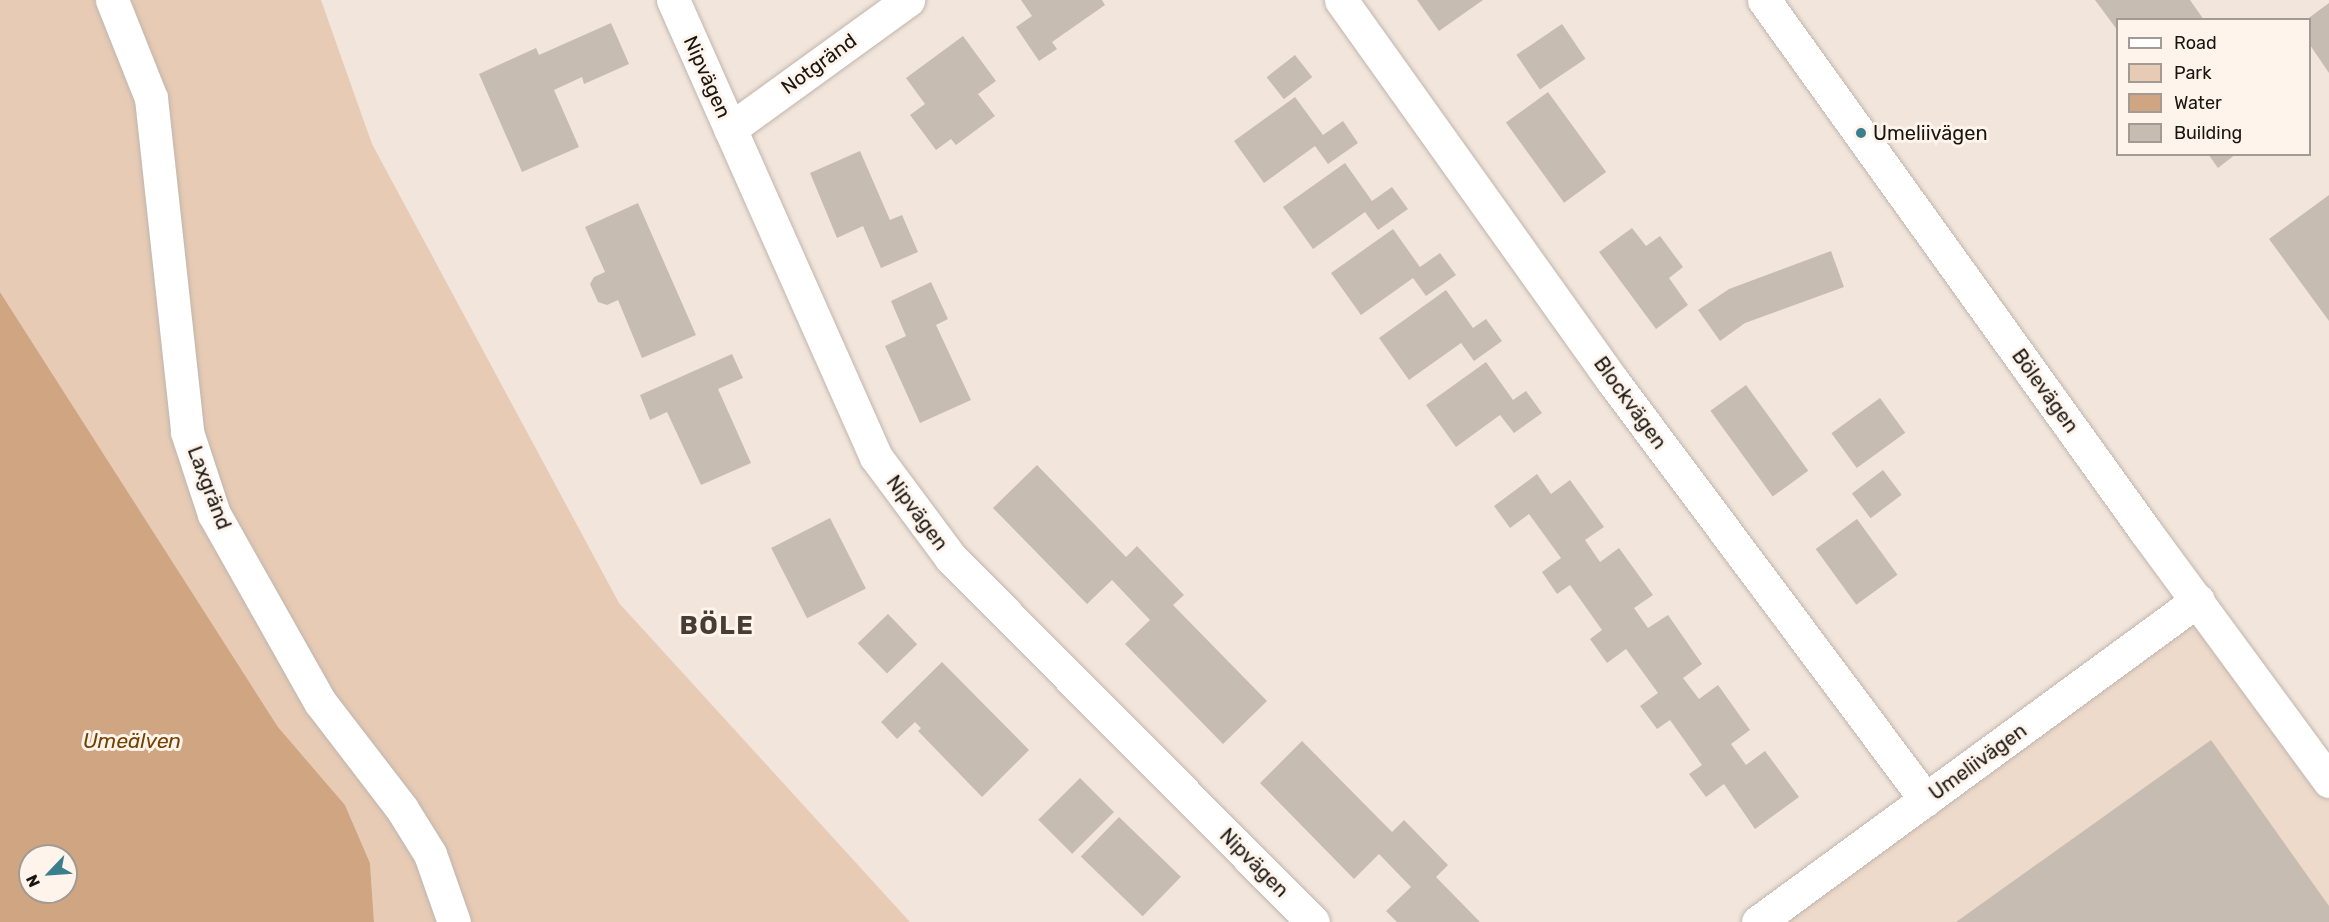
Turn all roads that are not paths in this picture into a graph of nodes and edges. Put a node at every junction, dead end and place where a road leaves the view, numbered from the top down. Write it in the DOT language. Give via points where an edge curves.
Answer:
graph roads {
  1 [pos="112,0"];
  2 [pos="673,0"];
  3 [pos="908,0"];
  4 [pos="1341,0"];
  5 [pos="1764,0"];
  6 [pos="730,129"];
  7 [pos="2198,600"];
  8 [pos="2329,781"];
  9 [pos="1926,800"];
  10 [pos="454,922"];
  11 [pos="1314,922"];
  12 [pos="1758,922"];
  1 -- 10 [label="street, Laxgränd" via="151,98 187,432 214,514 320,702 402,809 430,854"];
  2 -- 6 [label="street, Nipvägen"];
  3 -- 6 [label="street, Notgränd"];
  4 -- 9 [label="street, Blockvägen" via="1612,380"];
  5 -- 7 [label="street, Bölevägen"];
  6 -- 11 [label="street, Nipvägen" via="876,457 951,558"];
  7 -- 8 [label="street, Bölevägen"];
  7 -- 9 [label="street, Umeliivägen"];
  9 -- 12 [label="street, Umeliivägen"];
}
